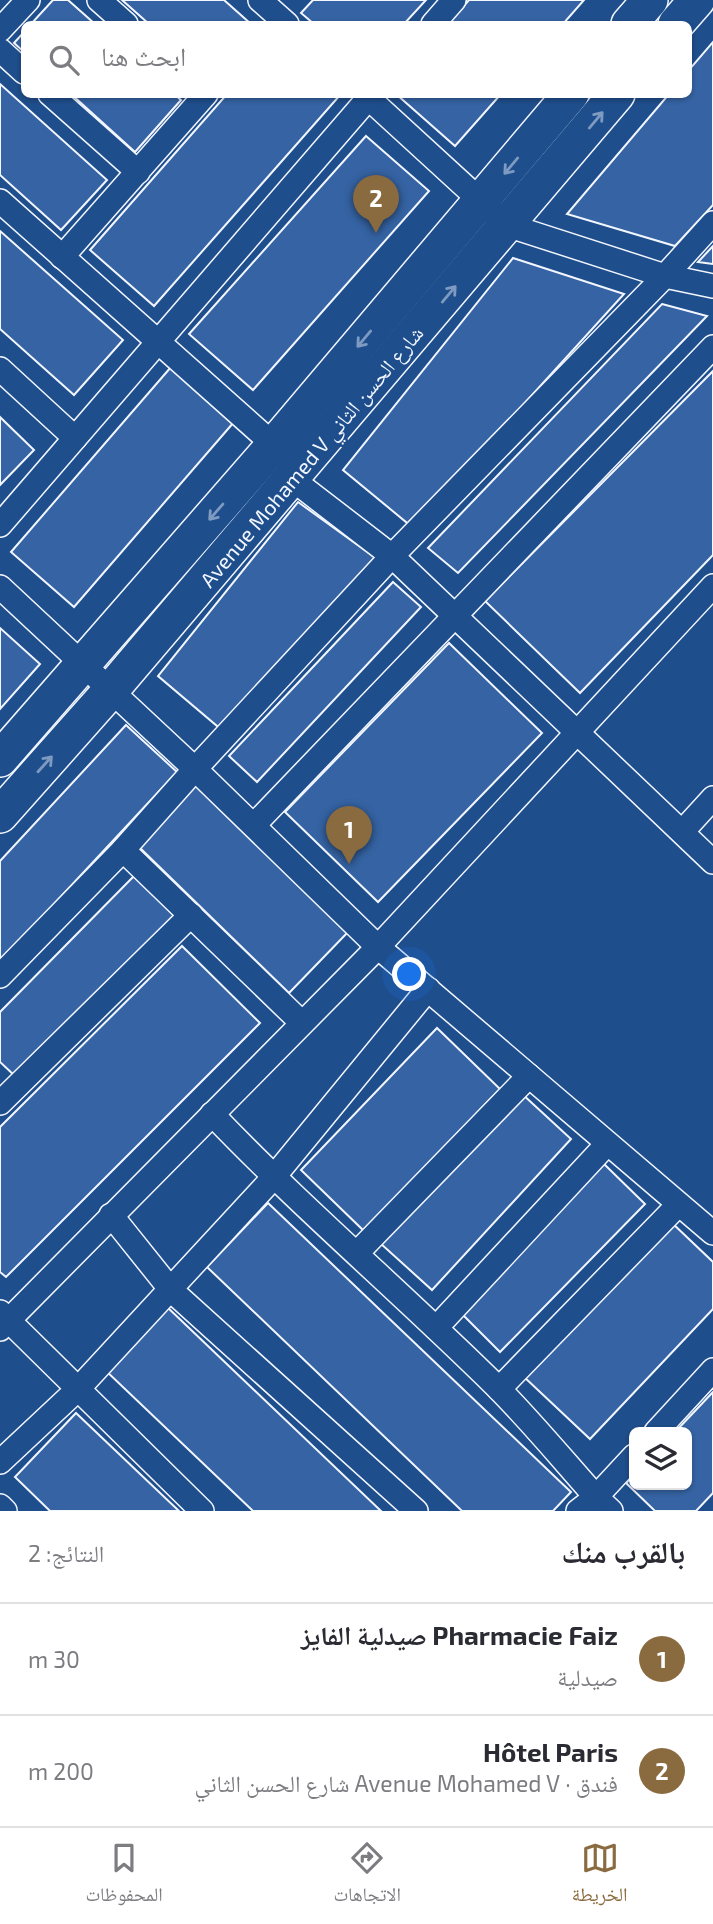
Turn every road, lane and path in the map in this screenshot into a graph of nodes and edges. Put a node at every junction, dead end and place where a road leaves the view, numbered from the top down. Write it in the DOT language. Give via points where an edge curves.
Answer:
graph roads {
  1 [pos="28,0"];
  2 [pos="99,0"];
  3 [pos="454,0"];
  4 [pos="650,0"];
  5 [pos="123,21"];
  6 [pos="436,21"];
  7 [pos="632,21"];
  8 [pos="0,30"];
  9 [pos="0,50"];
  10 [pos="21,69"];
  11 [pos="55,98"];
  12 [pos="203,98"];
  13 [pos="366,98"];
  14 [pos="370,98"];
  15 [pos="568,98"];
  16 [pos="614,98"];
  17 [pos="138,172"];
  18 [pos="0,201"];
  19 [pos="481,202"];
  20 [pos="713,223"];
  21 [pos="507,225"];
  22 [pos="62,257"];
  23 [pos="665,276"];
  24 [pos="713,286"];
  25 [pos="158,342"];
  26 [pos="713,346"];
  27 [pos="0,369"];
  28 [pos="75,438"];
  29 [pos="274,445"];
  30 [pos="292,479"];
  31 [pos="0,525"];
  32 [pos="392,556"];
  33 [pos="713,586"];
  34 [pos="0,587"];
  35 [pos="456,616"];
  36 [pos="83,666"];
  37 [pos="111,690"];
  38 [pos="578,732"];
  39 [pos="0,760"];
  40 [pos="195,769"];
  41 [pos="713,798"];
  42 [pos="0,815"];
  43 [pos="254,825"];
  44 [pos="682,832"];
  45 [pos="123,850"];
  46 [pos="713,862"];
  47 [pos="191,915"];
  48 [pos="378,947"];
  49 [pos="0,976"];
  50 [pos="428,989"];
  51 [pos="302,1023"];
  52 [pos="529,1076"];
  53 [pos="4,1091"];
  54 [pos="212,1114"];
  55 [pos="607,1144"];
  56 [pos="273,1178"];
  57 [pos="678,1205"];
  58 [pos="111,1216"];
  59 [pos="713,1233"];
  60 [pos="357,1253"];
  61 [pos="170,1290"];
  62 [pos="2,1320"];
  63 [pos="436,1328"];
  64 [pos="713,1370"];
  65 [pos="78,1389"];
  66 [pos="499,1389"];
  67 [pos="661,1427"];
  68 [pos="0,1462"];
  69 [pos="629,1462"];
  70 [pos="0,1506"];
  71 [pos="595,1506"];
  72 [pos="5,1511"];
  73 [pos="202,1511"];
  74 [pos="416,1511"];
  1 -- 8 [label="street"];
  2 -- 5 [label="street"];
  3 -- 6 [label="street"];
  4 -- 7 [label="main road"];
  9 -- 10 [label="street"];
  11 -- 17 [label="street"];
  12 -- 17 [label="street"];
  13 -- 25 [label="street"];
  14 -- 19 [label="street"];
  15 -- 19 [label="main road, Avenue Mohamed V شارع الحسن الثاني, one-way"];
  21 -- 16 [label="main road, Avenue Mohamed V شارع الحسن الثاني, one-way"];
  17 -- 22 [label="street"];
  18 -- 22 [label="street"];
  19 -- 21 [label="street"];
  19 -- 29 [label="main road, Avenue Mohamed V شارع الحسن الثاني, one-way"];
  20 -- 23 [label="street"];
  21 -- 23 [label="street"];
  30 -- 21 [label="main road, Avenue Mohamed V شارع الحسن الثاني, one-way"];
  22 -- 25 [label="street"];
  23 -- 24 [label="street"];
  23 -- 32 [label="street"];
  25 -- 28 [label="street"];
  25 -- 29 [label="street"];
  26 -- 35 [label="street"];
  27 -- 28 [label="street"];
  28 -- 31 [label="street"];
  29 -- 36 [label="main road, Avenue Mohamed V شارع الحسن الثاني, one-way"];
  30 -- 32 [label="street"];
  30 -- 37 [label="main road, Avenue Mohamed V شارع الحسن الثاني"];
  32 -- 35 [label="street"];
  32 -- 40 [label="street"];
  33 -- 38 [label="street"];
  34 -- 36 [label="street"];
  35 -- 38 [label="street"];
  35 -- 43 [label="street"];
  36 -- 37 [label="street"];
  36 -- 39 [label="main road, Avenue Mohamed V شارع الحسن الثاني"];
  37 -- 40 [label="street"];
  42 -- 37 [label="main road, Avenue Mohamed V شارع الحسن الثاني, one-way"];
  38 -- 44 [label="street"];
  38 -- 48 [label="street"];
  40 -- 43 [label="street"];
  40 -- 45 [label="street"];
  41 -- 44 [label="street"];
  43 -- 48 [label="street"];
  44 -- 46 [label="street"];
  45 -- 47 [label="street"];
  45 -- 49 [label="street"];
  47 -- 51 [label="street"];
  47 -- 53 [label="street"];
  48 -- 50 [label="street"];
  48 -- 51 [label="street"];
  50 -- 52 [label="street"];
  50 -- 56 [label="street"];
  51 -- 54 [label="street"];
  52 -- 55 [label="street"];
  52 -- 60 [label="street"];
  54 -- 56 [label="street"];
  54 -- 58 [label="street"];
  55 -- 57 [label="street"];
  55 -- 63 [label="street"];
  56 -- 60 [label="street"];
  56 -- 61 [label="street"];
  57 -- 59 [label="street"];
  57 -- 66 [label="street"];
  58 -- 61 [label="street"];
  58 -- 62 [label="street"];
  60 -- 63 [label="street"];
  61 -- 65 [label="street"];
  61 -- 74 [label="street"];
  62 -- 65 [label="street"];
  63 -- 66 [label="street"];
  64 -- 67 [label="street"];
  65 -- 68 [label="street"];
  65 -- 73 [label="street"];
  66 -- 71 [label="street"];
  69 -- 71 [label="street"];
  70 -- 72 [label="street"];
}
